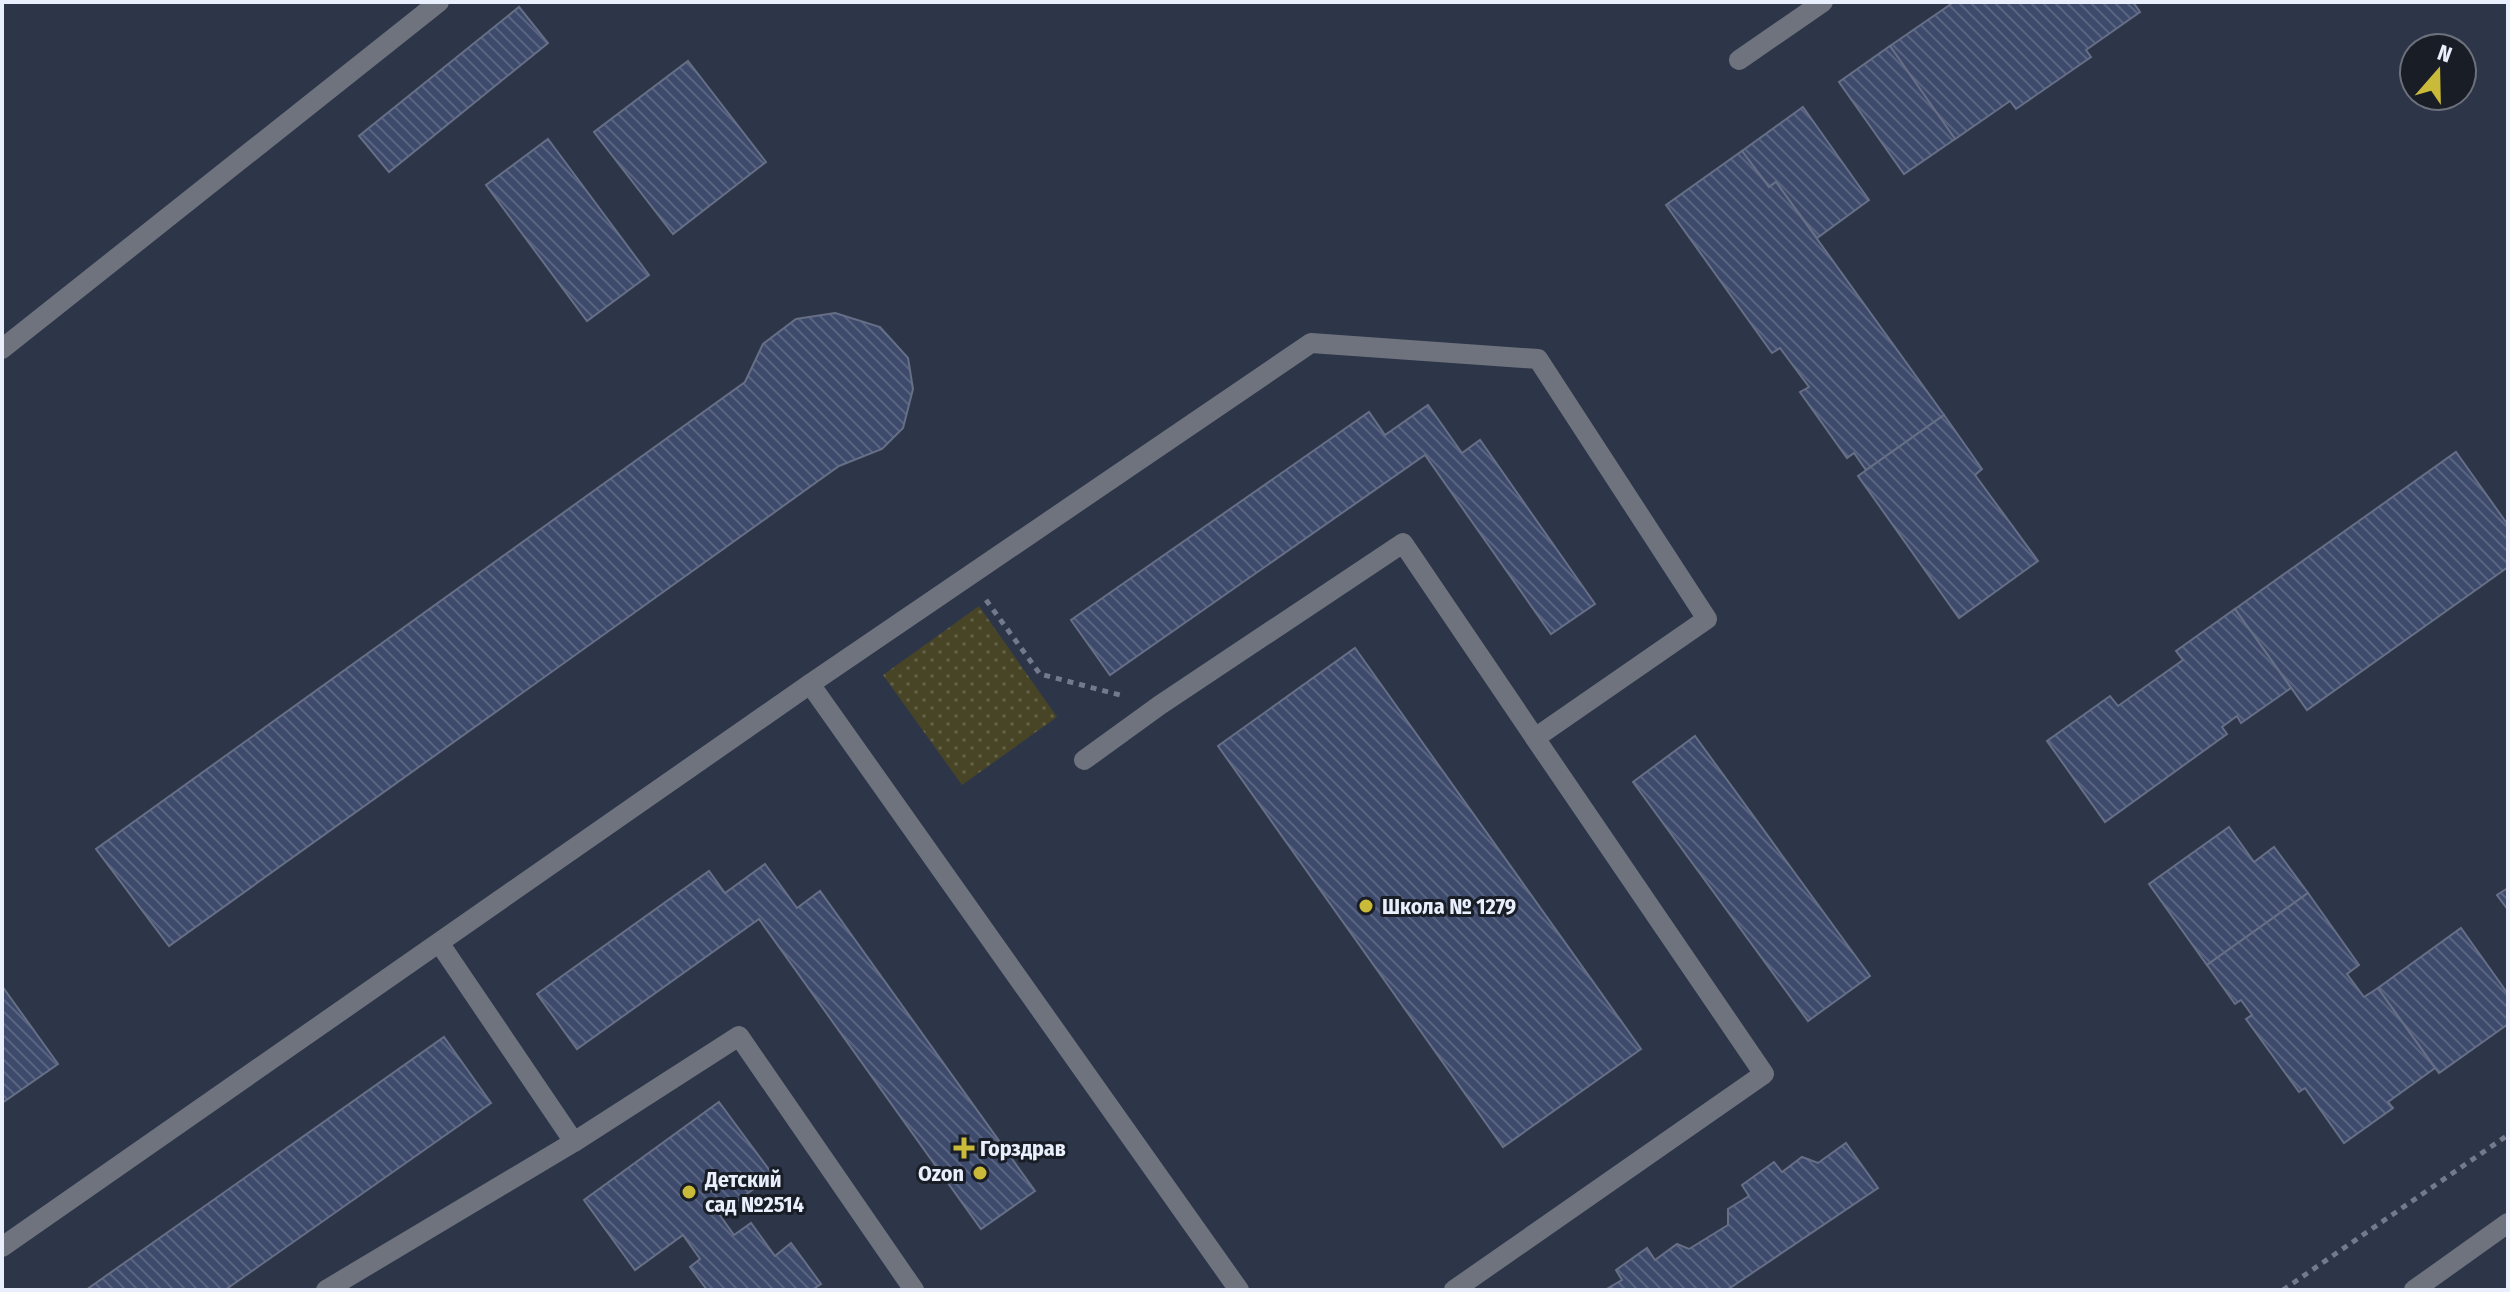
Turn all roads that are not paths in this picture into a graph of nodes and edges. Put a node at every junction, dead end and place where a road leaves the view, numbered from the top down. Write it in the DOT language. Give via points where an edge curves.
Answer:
graph roads {
  1 [pos="439,2"];
  2 [pos="1823,2"];
  3 [pos="1739,60"];
  4 [pos="2,349"];
  5 [pos="810,684"];
  6 [pos="1535,738"];
  7 [pos="1084,760"];
  8 [pos="440,944"];
  9 [pos="574,1142"];
  10 [pos="2508,1223"];
  11 [pos="2,1247"];
  12 [pos="326,1290"];
  13 [pos="914,1290"];
  14 [pos="1239,1290"];
  15 [pos="1454,1290"];
  16 [pos="2414,1290"];
  1 -- 4 [label="street"];
  2 -- 3 [label="street"];
  5 -- 6 [label="street" via="1311,343 1538,359 1707,619"];
  5 -- 8 [label="street"];
  5 -- 14 [label="street"];
  6 -- 7 [label="street" via="1403,543"];
  6 -- 15 [label="street" via="1764,1074"];
  8 -- 9 [label="street"];
  8 -- 11 [label="street"];
  9 -- 12 [label="street"];
  9 -- 13 [label="street" via="739,1036"];
  10 -- 16 [label="street"];
}
